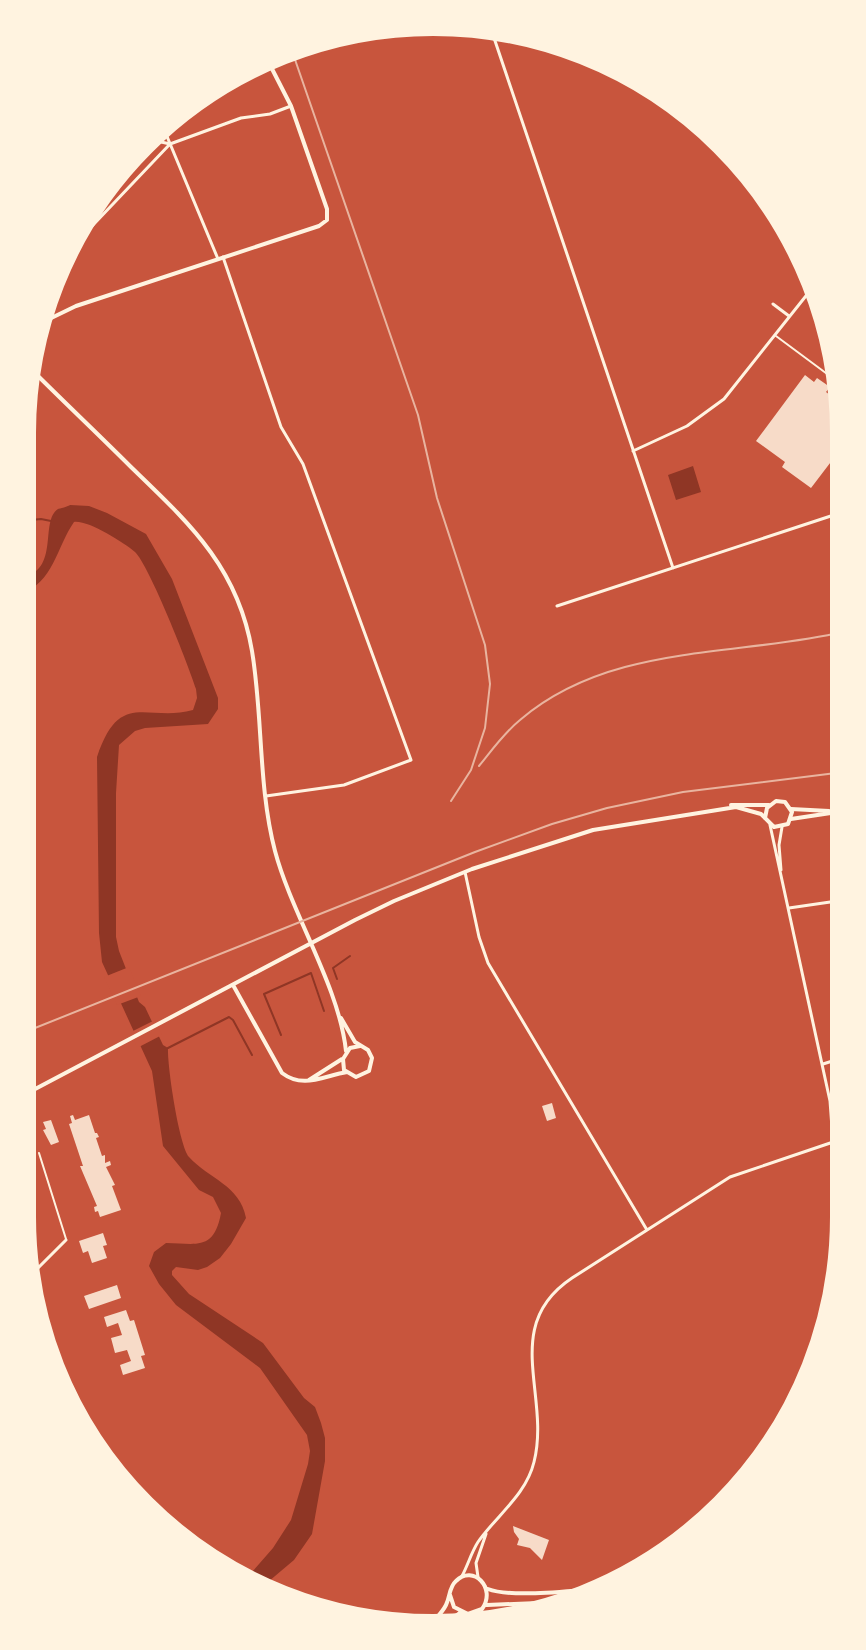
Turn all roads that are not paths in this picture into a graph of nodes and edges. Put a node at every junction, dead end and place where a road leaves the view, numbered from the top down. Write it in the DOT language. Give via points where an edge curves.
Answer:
graph roads {
  1 [pos="494,39"];
  2 [pos="272,68"];
  3 [pos="291,106"];
  4 [pos="167,136"];
  5 [pos="161,142"];
  6 [pos="170,144"];
  7 [pos="90,228"];
  8 [pos="221,258"];
  9 [pos="807,295"];
  10 [pos="773,304"];
  11 [pos="790,317"];
  12 [pos="51,318"];
  13 [pos="776,336"];
  14 [pos="828,374"];
  15 [pos="38,376"];
  16 [pos="633,451"];
  17 [pos="832,516"];
  18 [pos="673,568"];
  19 [pos="557,606"];
  20 [pos="266,796"];
  21 [pos="769,805"];
  22 [pos="720,808"];
  23 [pos="791,809"];
  24 [pos="832,811"];
  25 [pos="832,813"];
  26 [pos="765,818"];
  27 [pos="791,819"];
  28 [pos="770,825"];
  29 [pos="782,827"];
  30 [pos="465,872"];
  31 [pos="783,882"];
  32 [pos="832,902"];
  33 [pos="789,908"];
  34 [pos="233,985"];
  35 [pos="336,1009"];
  36 [pos="360,1046"];
  37 [pos="346,1051"];
  38 [pos="343,1059"];
  39 [pos="832,1061"];
  40 [pos="823,1064"];
  41 [pos="347,1072"];
  42 [pos="303,1082"];
  43 [pos="34,1090"];
  44 [pos="832,1142"];
  45 [pos="39,1153"];
  46 [pos="647,1230"];
  47 [pos="66,1240"];
  48 [pos="37,1269"];
  49 [pos="487,1531"];
  50 [pos="462,1577"];
  51 [pos="480,1579"];
  52 [pos="486,1588"];
  53 [pos="578,1589"];
  54 [pos="450,1595"];
  55 [pos="534,1602"];
  56 [pos="484,1606"];
  57 [pos="461,1612"];
  58 [pos="457,1615"];
  59 [pos="438,1616"];
  1 -- 16 [label="street"];
  2 -- 3 [label="street"];
  3 -- 6 [label="street"];
  3 -- 8 [label="street" via="327,220"];
  4 -- 6 [label="street"];
  5 -- 6 [label="street"];
  6 -- 7 [label="street"];
  6 -- 8 [label="street"];
  8 -- 12 [label="street"];
  8 -- 20 [label="street" via="411,760 338,787"];
  9 -- 11 [label="street"];
  10 -- 11 [label="street"];
  11 -- 13 [label="street"];
  13 -- 14 [label="lane"];
  13 -- 16 [label="street" via="717,406"];
  15 -- 20 [label="street" via="195,529 229,579 252,654"];
  16 -- 18 [label="street"];
  17 -- 18 [label="street"];
  18 -- 19 [label="street"];
  20 -- 35 [label="street" via="277,859"];
  21 -- 22 [label="street"];
  21 -- 23 [label="street" via="781,801"];
  21 -- 26 [label="street"];
  22 -- 26 [label="street" via="745,808"];
  22 -- 30 [label="street" via="593,830"];
  23 -- 24 [label="street"];
  23 -- 27 [label="street"];
  25 -- 27 [label="street"];
  26 -- 28 [label="street"];
  27 -- 29 [label="street"];
  28 -- 29 [label="street"];
  28 -- 31 [label="street"];
  29 -- 31 [label="street"];
  30 -- 34 [label="street" via="394,901"];
  30 -- 46 [label="street" via="488,963"];
  31 -- 33 [label="street"];
  32 -- 33 [label="street"];
  33 -- 40 [label="street"];
  34 -- 42 [label="street" via="279,1071"];
  34 -- 43 [label="street"];
  35 -- 36 [label="street"];
  35 -- 37 [label="street"];
  36 -- 37 [label="street"];
  36 -- 41 [label="street" via="371,1054 372,1067 361,1076"];
  37 -- 38 [label="street"];
  38 -- 41 [label="street"];
  38 -- 42 [label="street"];
  39 -- 40 [label="street"];
  40 -- 44 [label="street"];
  41 -- 42 [label="street"];
  44 -- 46 [label="street" via="737,1173"];
  45 -- 47 [label="lane"];
  46 -- 49 [label="street" via="562,1285 541,1308 533,1342 534,1463 519,1493"];
  47 -- 48 [label="street"];
  49 -- 50 [label="street"];
  49 -- 51 [label="street" via="476,1563"];
  50 -- 51 [label="street"];
  50 -- 54 [label="street"];
  51 -- 52 [label="street"];
  52 -- 53 [label="street"];
  52 -- 56 [label="street"];
  54 -- 57 [label="street"];
  54 -- 59 [label="street"];
  55 -- 56 [label="street"];
  56 -- 57 [label="street" via="476,1613"];
  57 -- 58 [label="street"];
}
